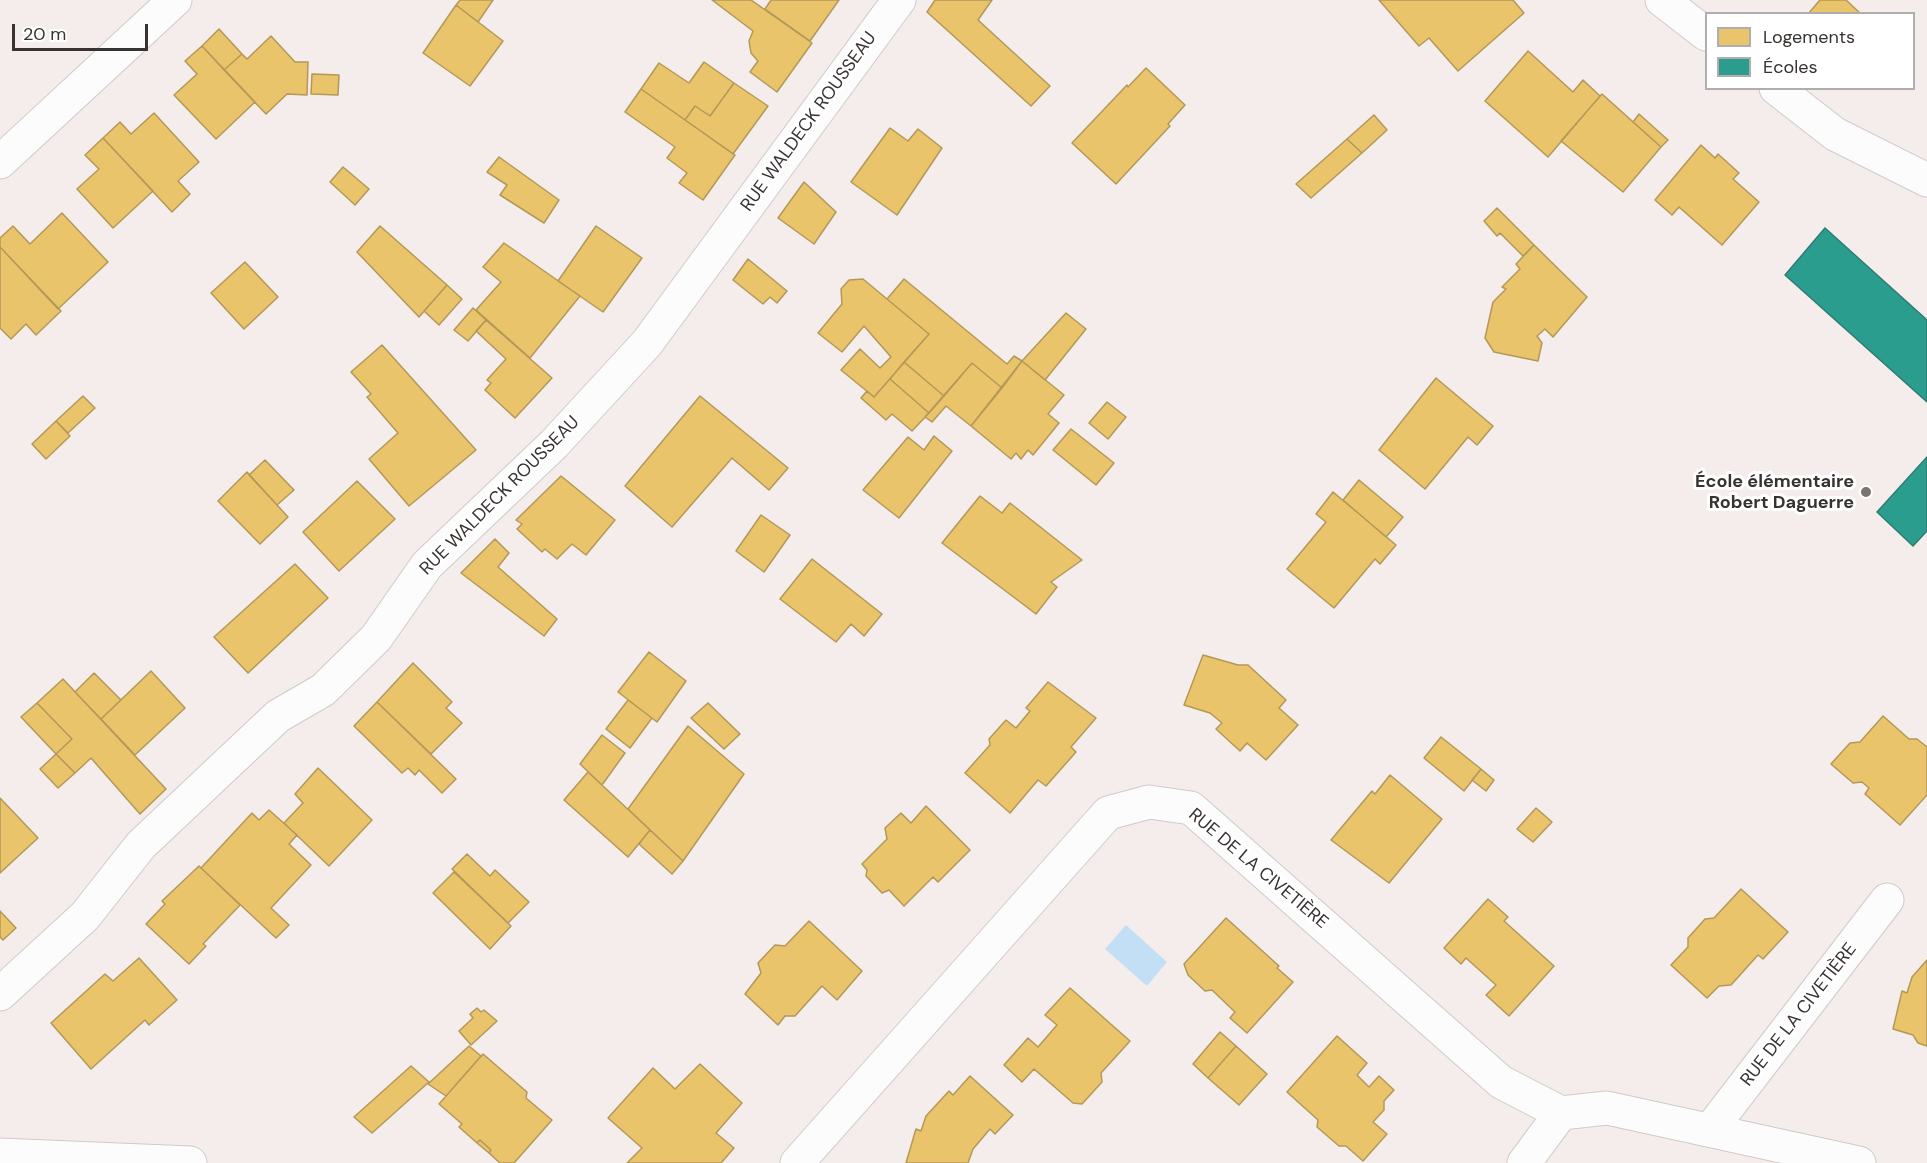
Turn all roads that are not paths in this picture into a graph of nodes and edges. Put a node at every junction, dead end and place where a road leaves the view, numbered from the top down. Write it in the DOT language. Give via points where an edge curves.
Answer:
graph roads {
  1 [pos="175,0"];
  2 [pos="899,0"];
  3 [pos="1662,0"];
  4 [pos="1705,32"];
  5 [pos="1779,90"];
  6 [pos="0,162"];
  7 [pos="1927,180"];
  8 [pos="1887,900"];
  9 [pos="0,994"];
  10 [pos="1561,1113"];
  11 [pos="1710,1130"];
  12 [pos="0,1155"];
  13 [pos="190,1163"];
  14 [pos="797,1163"];
  15 [pos="1524,1163"];
  16 [pos="1858,1163"];
  1 -- 6 [label="street"];
  2 -- 9 [label="street, RUE WALDECK ROUSSEAU" via="647,343 554,444 428,565 376,638 323,690 278,716 141,845 85,916"];
  3 -- 4 [label="street"];
  5 -- 7 [label="street" via="1835,134"];
  8 -- 11 [label="street, RUE DE LA CIVETIÈRE"];
  10 -- 11 [label="street" via="1607,1108"];
  10 -- 14 [label="street, RUE DE LA CIVETIÈRE" via="1501,1082 1191,808 1149,802 1108,813"];
  10 -- 15 [label="street"];
  11 -- 16 [label="street"];
  12 -- 13 [label="street"];
}
